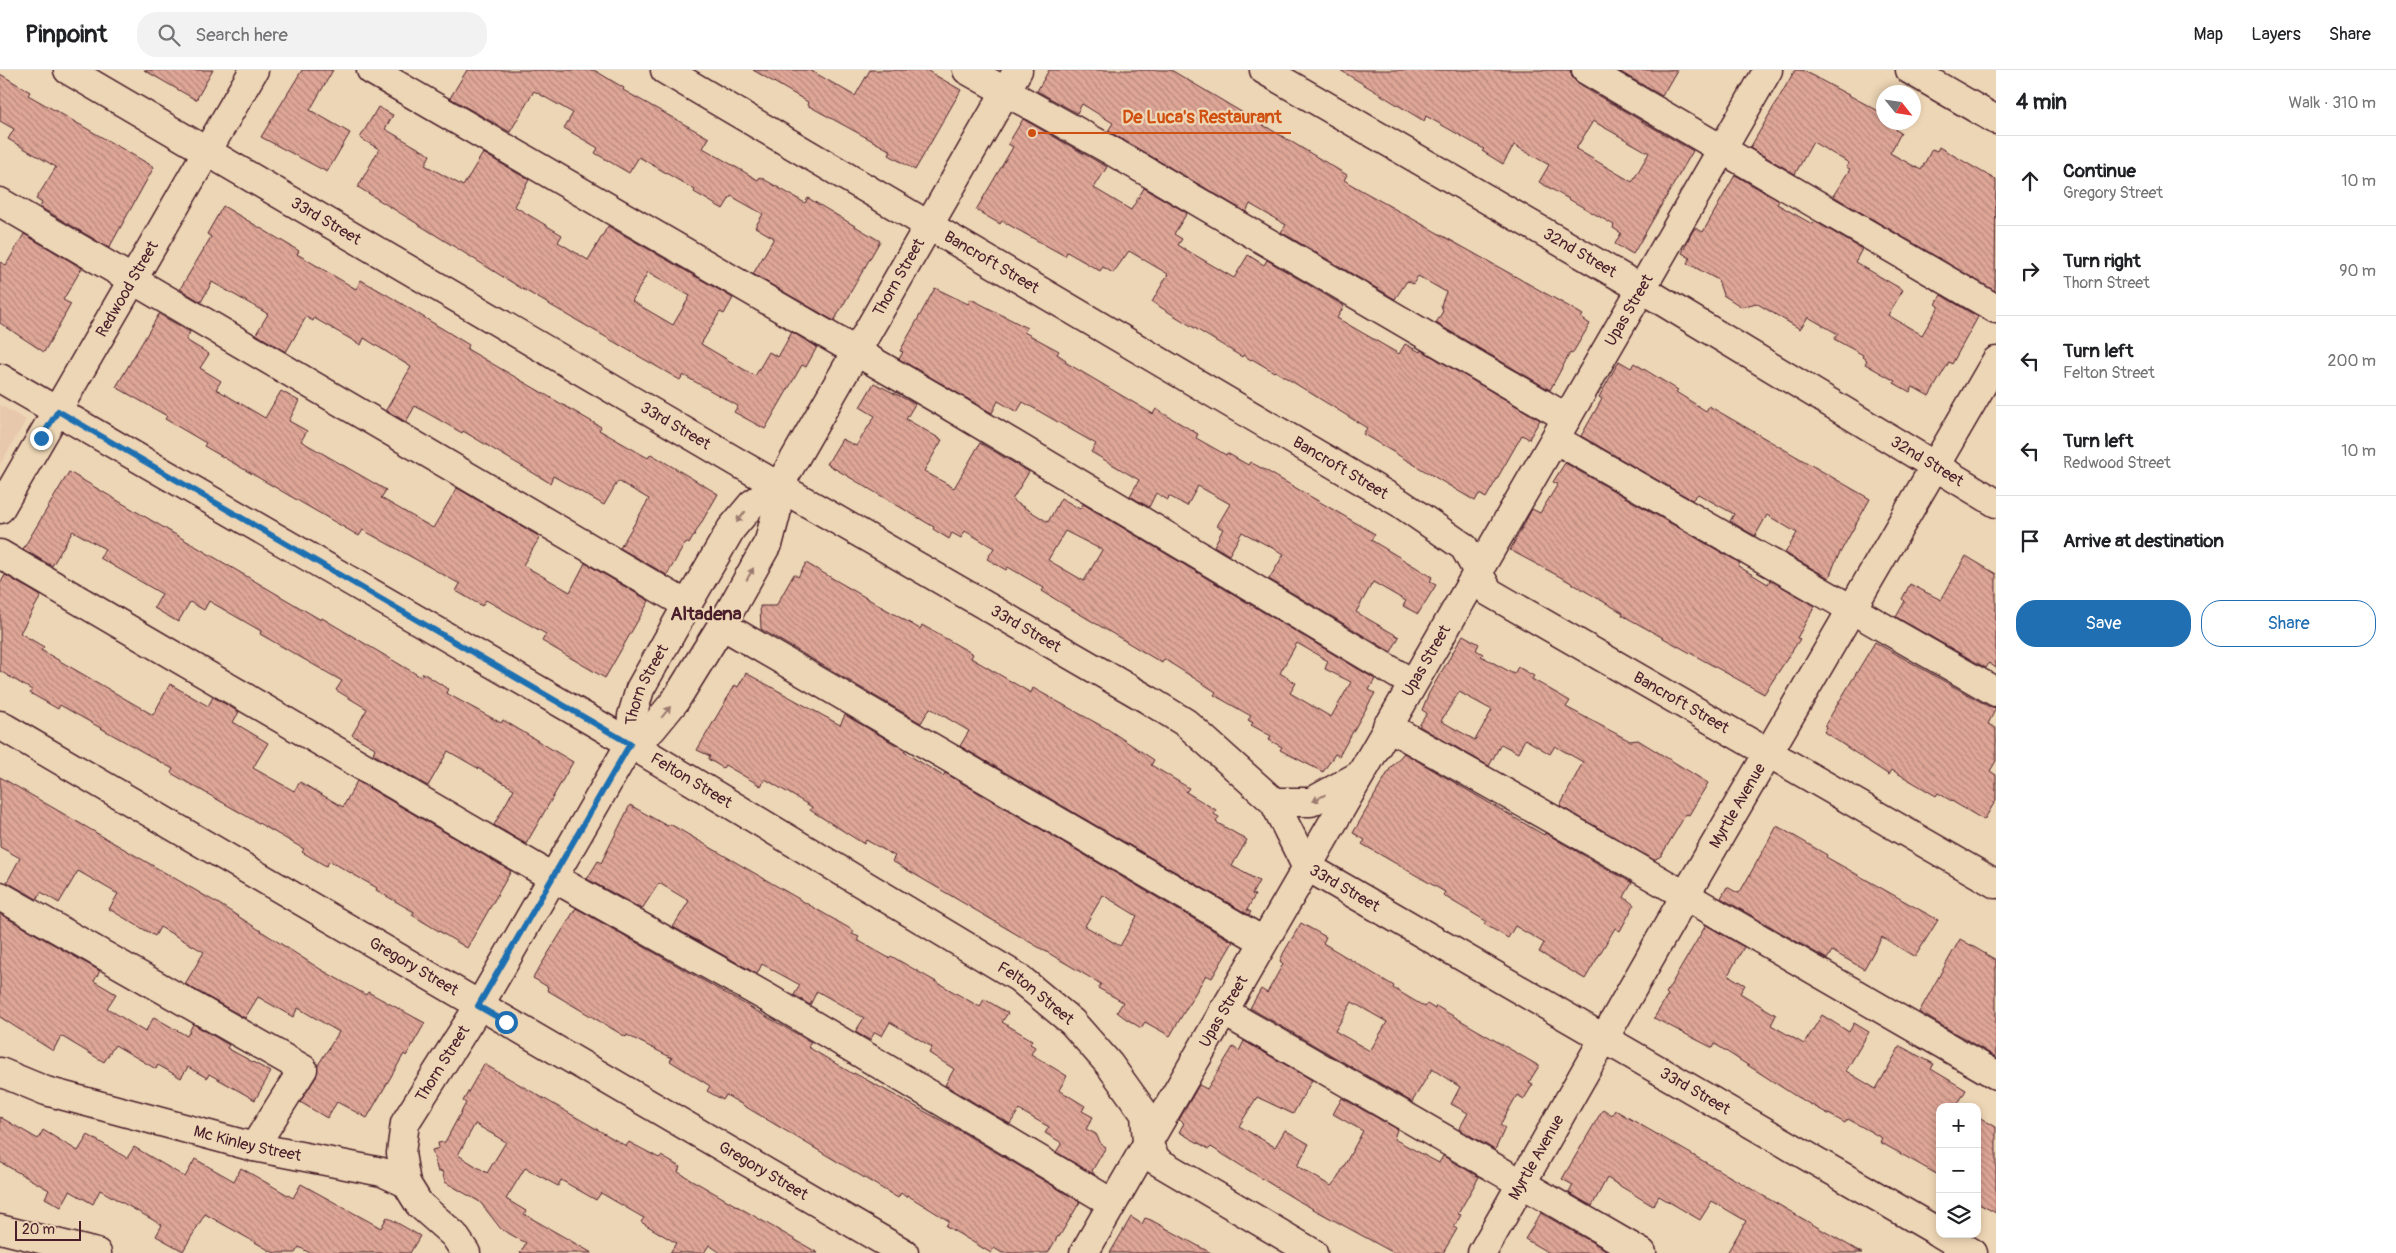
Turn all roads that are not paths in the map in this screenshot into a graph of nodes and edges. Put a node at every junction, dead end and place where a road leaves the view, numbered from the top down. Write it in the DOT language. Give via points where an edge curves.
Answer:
graph roads {
  1 [pos="68,70"];
  2 [pos="254,70"];
  3 [pos="371,70"];
  4 [pos="665,70"];
  5 [pos="967,70"];
  6 [pos="1264,70"];
  7 [pos="1586,70"];
  8 [pos="1768,70"];
  9 [pos="1910,70"];
  10 [pos="1012,81"];
  11 [pos="1996,120"];
  12 [pos="1722,150"];
  13 [pos="207,152"];
  14 [pos="0,202"];
  15 [pos="929,225"];
  16 [pos="133,280"];
  17 [pos="1642,289"];
  18 [pos="1996,310"];
  19 [pos="856,352"];
  20 [pos="1996,361"];
  21 [pos="0,378"];
  22 [pos="58,411"];
  23 [pos="1561,429"];
  24 [pos="1935,468"];
  25 [pos="778,486"];
  26 [pos="1996,502"];
  27 [pos="0,509"];
  28 [pos="0,554"];
  29 [pos="1478,571"];
  30 [pos="687,604"];
  31 [pos="1853,608"];
  32 [pos="722,625"];
  33 [pos="1412,684"];
  34 [pos="1996,692"];
  35 [pos="0,725"];
  36 [pos="1388,726"];
  37 [pos="630,744"];
  38 [pos="1769,754"];
  39 [pos="1359,775"];
  40 [pos="1274,802"];
  41 [pos="1306,866"];
  42 [pos="552,877"];
  43 [pos="1996,884"];
  44 [pos="0,896"];
  45 [pos="1685,896"];
  46 [pos="1263,941"];
  47 [pos="478,1006"];
  48 [pos="1223,1011"];
  49 [pos="1604,1039"];
  50 [pos="0,1072"];
  51 [pos="1996,1075"];
  52 [pos="1147,1142"];
  53 [pos="254,1147"];
  54 [pos="406,1183"];
  55 [pos="1522,1184"];
  56 [pos="1112,1203"];
  57 [pos="0,1229"];
  58 [pos="1936,1232"];
  59 [pos="1947,1238"];
  60 [pos="97,1253"];
  61 [pos="466,1253"];
  62 [pos="904,1253"];
  63 [pos="1084,1253"];
  64 [pos="1313,1253"];
  65 [pos="1482,1253"];
  66 [pos="1642,1253"];
  67 [pos="1974,1253"];
  1 -- 13 [label="street, 33rd Street"];
  2 -- 13 [label="street, Redwood Street"];
  3 -- 19 [label="street"];
  4 -- 15 [label="street, Bancroft Street"];
  5 -- 10 [label="street"];
  6 -- 17 [label="street, 32nd Street"];
  7 -- 12 [label="street"];
  8 -- 12 [label="street, Upas Street"];
  9 -- 11 [label="street"];
  10 -- 15 [label="street, Thorn Street"];
  10 -- 23 [label="street" via="1118,155"];
  12 -- 17 [label="street, Upas Street"];
  12 -- 18 [label="street"];
  13 -- 16 [label="street, Redwood Street"];
  13 -- 25 [label="street, 33rd Street"];
  14 -- 16 [label="street"];
  15 -- 19 [label="street, Thorn Street"];
  15 -- 29 [label="street, Bancroft Street" via="1400,502 1464,547"];
  16 -- 22 [label="street, Redwood Street"];
  16 -- 30 [label="street"];
  17 -- 23 [label="street, Upas Street"];
  17 -- 24 [label="street, 32nd Street"];
  19 -- 25 [label="street, Thorn Street"];
  19 -- 33 [label="street"];
  20 -- 24 [label="street, Myrtle Avenue"];
  21 -- 22 [label="street, Felton Street"];
  22 -- 27 [label="street, Redwood Street"];
  22 -- 37 [label="street, Felton Street"];
  23 -- 29 [label="street, Upas Street"];
  23 -- 31 [label="street"];
  24 -- 26 [label="street, 32nd Street"];
  24 -- 31 [label="street, Myrtle Avenue"];
  25 -- 30 [label="street, Thorn Street, one-way" via="752,504 732,529"];
  32 -- 25 [label="street, Thorn Street, one-way" via="769,541 776,514"];
  25 -- 40 [label="street, 33rd Street" via="1186,723"];
  28 -- 42 [label="street"];
  29 -- 33 [label="street, Upas Street"];
  29 -- 38 [label="street, Bancroft Street" via="1489,592"];
  30 -- 37 [label="street, Thorn Street" via="640,689 632,716"];
  31 -- 34 [label="street"];
  31 -- 38 [label="street, Myrtle Avenue"];
  37 -- 32 [label="street, Thorn Street, one-way" via="652,729 675,701"];
  32 -- 46 [label="street"];
  33 -- 36 [label="street, Upas Street"];
  35 -- 47 [label="street, Gregory Street"];
  36 -- 39 [label="street, Upas Street"];
  36 -- 45 [label="street"];
  37 -- 42 [label="street, Thorn Street"];
  37 -- 52 [label="street, Felton Street" via="1025,982 1072,1022 1109,1064 1145,1114"];
  38 -- 43 [label="street, Bancroft Street"];
  38 -- 45 [label="street, Myrtle Avenue"];
  39 -- 40 [label="street, one-way" via="1311,802"];
  39 -- 41 [label="street, Upas Street"];
  40 -- 41 [label="street, 33rd Street"];
  41 -- 46 [label="street, Upas Street"];
  41 -- 49 [label="street, 33rd Street"];
  42 -- 47 [label="street, Thorn Street"];
  42 -- 56 [label="street" via="768,998"];
  44 -- 53 [label="street" via="303,1069"];
  45 -- 49 [label="street, Myrtle Avenue"];
  45 -- 51 [label="street"];
  46 -- 48 [label="street, Upas Street"];
  47 -- 54 [label="street, Thorn Street" via="405,1123 401,1153"];
  47 -- 62 [label="street, Gregory Street"];
  48 -- 52 [label="street, Upas Street"];
  48 -- 55 [label="street"];
  49 -- 55 [label="street, Myrtle Avenue"];
  49 -- 58 [label="street, 33rd Street"];
  50 -- 53 [label="street, Mc Kinley Street" via="46,1091"];
  52 -- 56 [label="street, Upas Street"];
  52 -- 64 [label="street, Felton Street" via="1158,1161"];
  53 -- 54 [label="street, Mc Kinley Street" via="382,1172"];
  54 -- 61 [label="street" via="419,1204 454,1235"];
  55 -- 65 [label="street, Myrtle Avenue"];
  55 -- 66 [label="street"];
  56 -- 63 [label="street, Upas Street"];
  57 -- 60 [label="street"];
  59 -- 67 [label="street, 33rd Street"];
}
